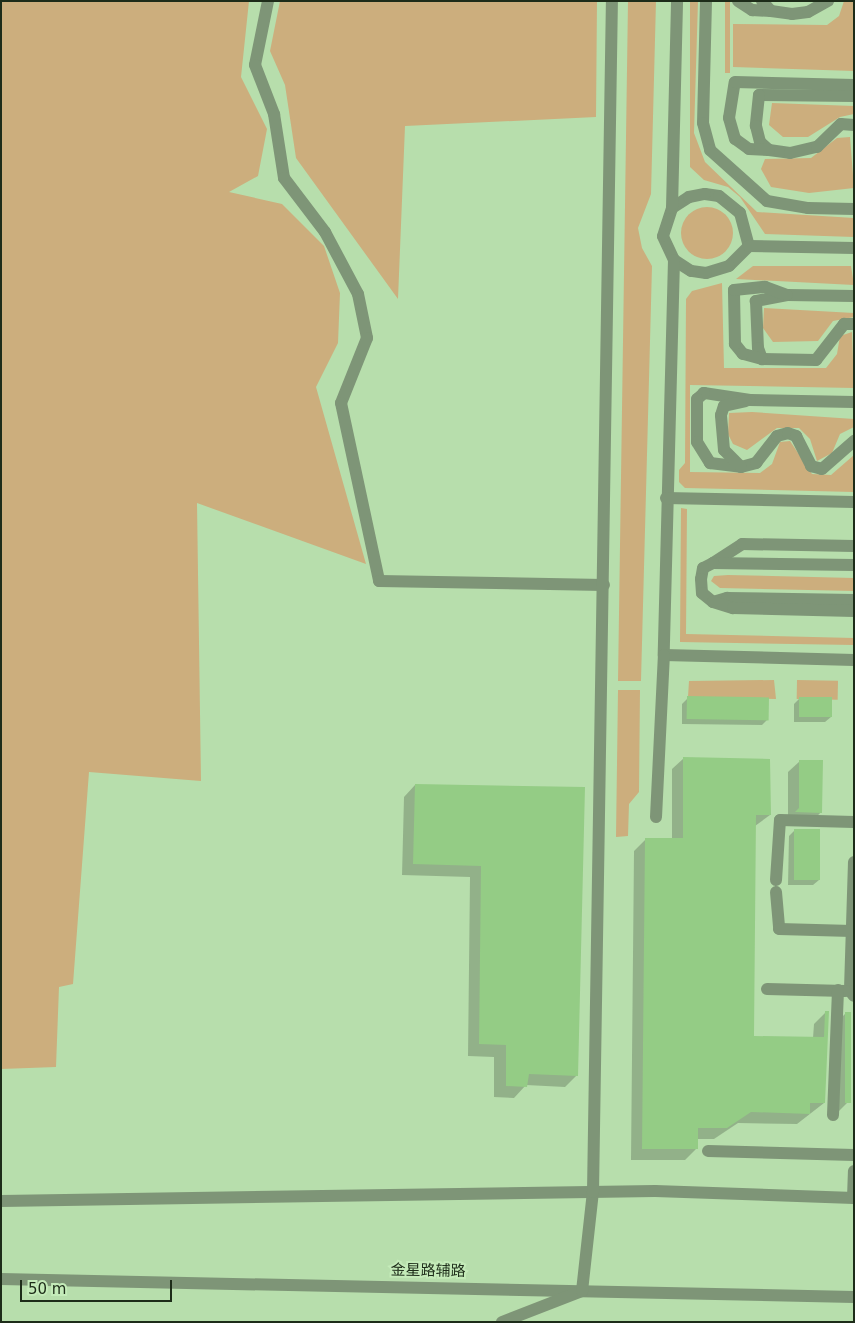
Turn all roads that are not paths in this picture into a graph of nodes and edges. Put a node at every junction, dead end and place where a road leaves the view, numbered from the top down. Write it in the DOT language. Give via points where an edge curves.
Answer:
graph roads {
  1 [pos="268,1"];
  2 [pos="612,1"];
  3 [pos="678,1"];
  4 [pos="706,1"];
  5 [pos="738,1"];
  6 [pos="828,1"];
  7 [pos="767,6"];
  8 [pos="854,85"];
  9 [pos="854,96"];
  10 [pos="854,124"];
  11 [pos="769,150"];
  12 [pos="672,208"];
  13 [pos="854,209"];
  14 [pos="749,246"];
  15 [pos="854,248"];
  16 [pos="674,260"];
  17 [pos="787,295"];
  18 [pos="854,296"];
  19 [pos="854,324"];
  20 [pos="762,359"];
  21 [pos="750,400"];
  22 [pos="854,402"];
  23 [pos="854,441"];
  24 [pos="741,467"];
  25 [pos="666,498"];
  26 [pos="854,502"];
  27 [pos="854,546"];
  28 [pos="713,563"];
  29 [pos="854,565"];
  30 [pos="604,585"];
  31 [pos="854,600"];
  32 [pos="713,602"];
  33 [pos="854,611"];
  34 [pos="664,655"];
  35 [pos="854,660"];
  36 [pos="656,817"];
  37 [pos="854,822"];
  38 [pos="854,862"];
  39 [pos="766,929"];
  40 [pos="779,929"];
  41 [pos="852,932"];
  42 [pos="767,989"];
  43 [pos="847,992"];
  44 [pos="833,1114"];
  45 [pos="708,1151"];
  46 [pos="854,1155"];
  47 [pos="854,1171"];
  48 [pos="593,1192"];
  49 [pos="853,1198"];
  50 [pos="1,1201"];
  51 [pos="1,1279"];
  52 [pos="582,1291"];
  53 [pos="854,1297"];
  54 [pos="502,1322"];
  1 -- 30 [label="street" via="255,64 274,114 284,178 325,232 358,294 367,338 341,403 380,580"];
  2 -- 30 [label="street"];
  3 -- 12 [label="street"];
  4 -- 13 [label="street" via="703,123 710,150 767,200 808,208"];
  5 -- 7 [label="street" via="752,10"];
  6 -- 7 [label="street" via="808,12"];
  8 -- 11 [label="street" via="734,82 729,118 735,140 749,149"];
  9 -- 11 [label="street" via="759,95 756,126 760,142"];
  10 -- 11 [label="street" via="841,124 805,151"];
  12 -- 14 [label="street" via="690,197 718,196 740,213"];
  12 -- 16 [label="street" via="662,236"];
  14 -- 15 [label="street"];
  14 -- 16 [label="street" via="729,266 706,273 691,271"];
  16 -- 25 [label="street"];
  17 -- 18 [label="street"];
  17 -- 20 [label="street" via="756,301 756,340"];
  17 -- 20 [label="street" via="765,287 734,290 735,344 743,354"];
  19 -- 20 [label="street" via="844,324 816,360"];
  21 -- 22 [label="street"];
  21 -- 24 [label="street" via="724,406 721,415 724,450"];
  21 -- 24 [label="street" via="722,393 699,394 696,399 697,442 702,454 710,463"];
  23 -- 24 [label="street" via="832,465 816,469 796,436 782,434 760,459"];
  25 -- 26 [label="street"];
  25 -- 34 [label="street"];
  27 -- 28 [label="street" via="742,544"];
  28 -- 29 [label="street"];
  28 -- 32 [label="street" via="703,568 701,579 702,593"];
  30 -- 48 [label="street"];
  31 -- 32 [label="street" via="727,598"];
  32 -- 33 [label="street" via="734,608"];
  34 -- 35 [label="street"];
  34 -- 36 [label="street" via="656,739"];
  37 -- 40 [label="street" via="780,820 776,886"];
  38 -- 41 [label="street"];
  39 -- 40 [label="street"];
  40 -- 41 [label="street"];
  41 -- 43 [label="street"];
  42 -- 43 [label="street"];
  43 -- 44 [label="street"];
  45 -- 46 [label="street"];
  47 -- 49 [label="street"];
  48 -- 49 [label="street"];
  48 -- 50 [label="street"];
  48 -- 52 [label="street"];
  51 -- 52 [label="street, 金星路辅路"];
  52 -- 53 [label="street, 金星路辅路"];
  52 -- 54 [label="street"];
}
